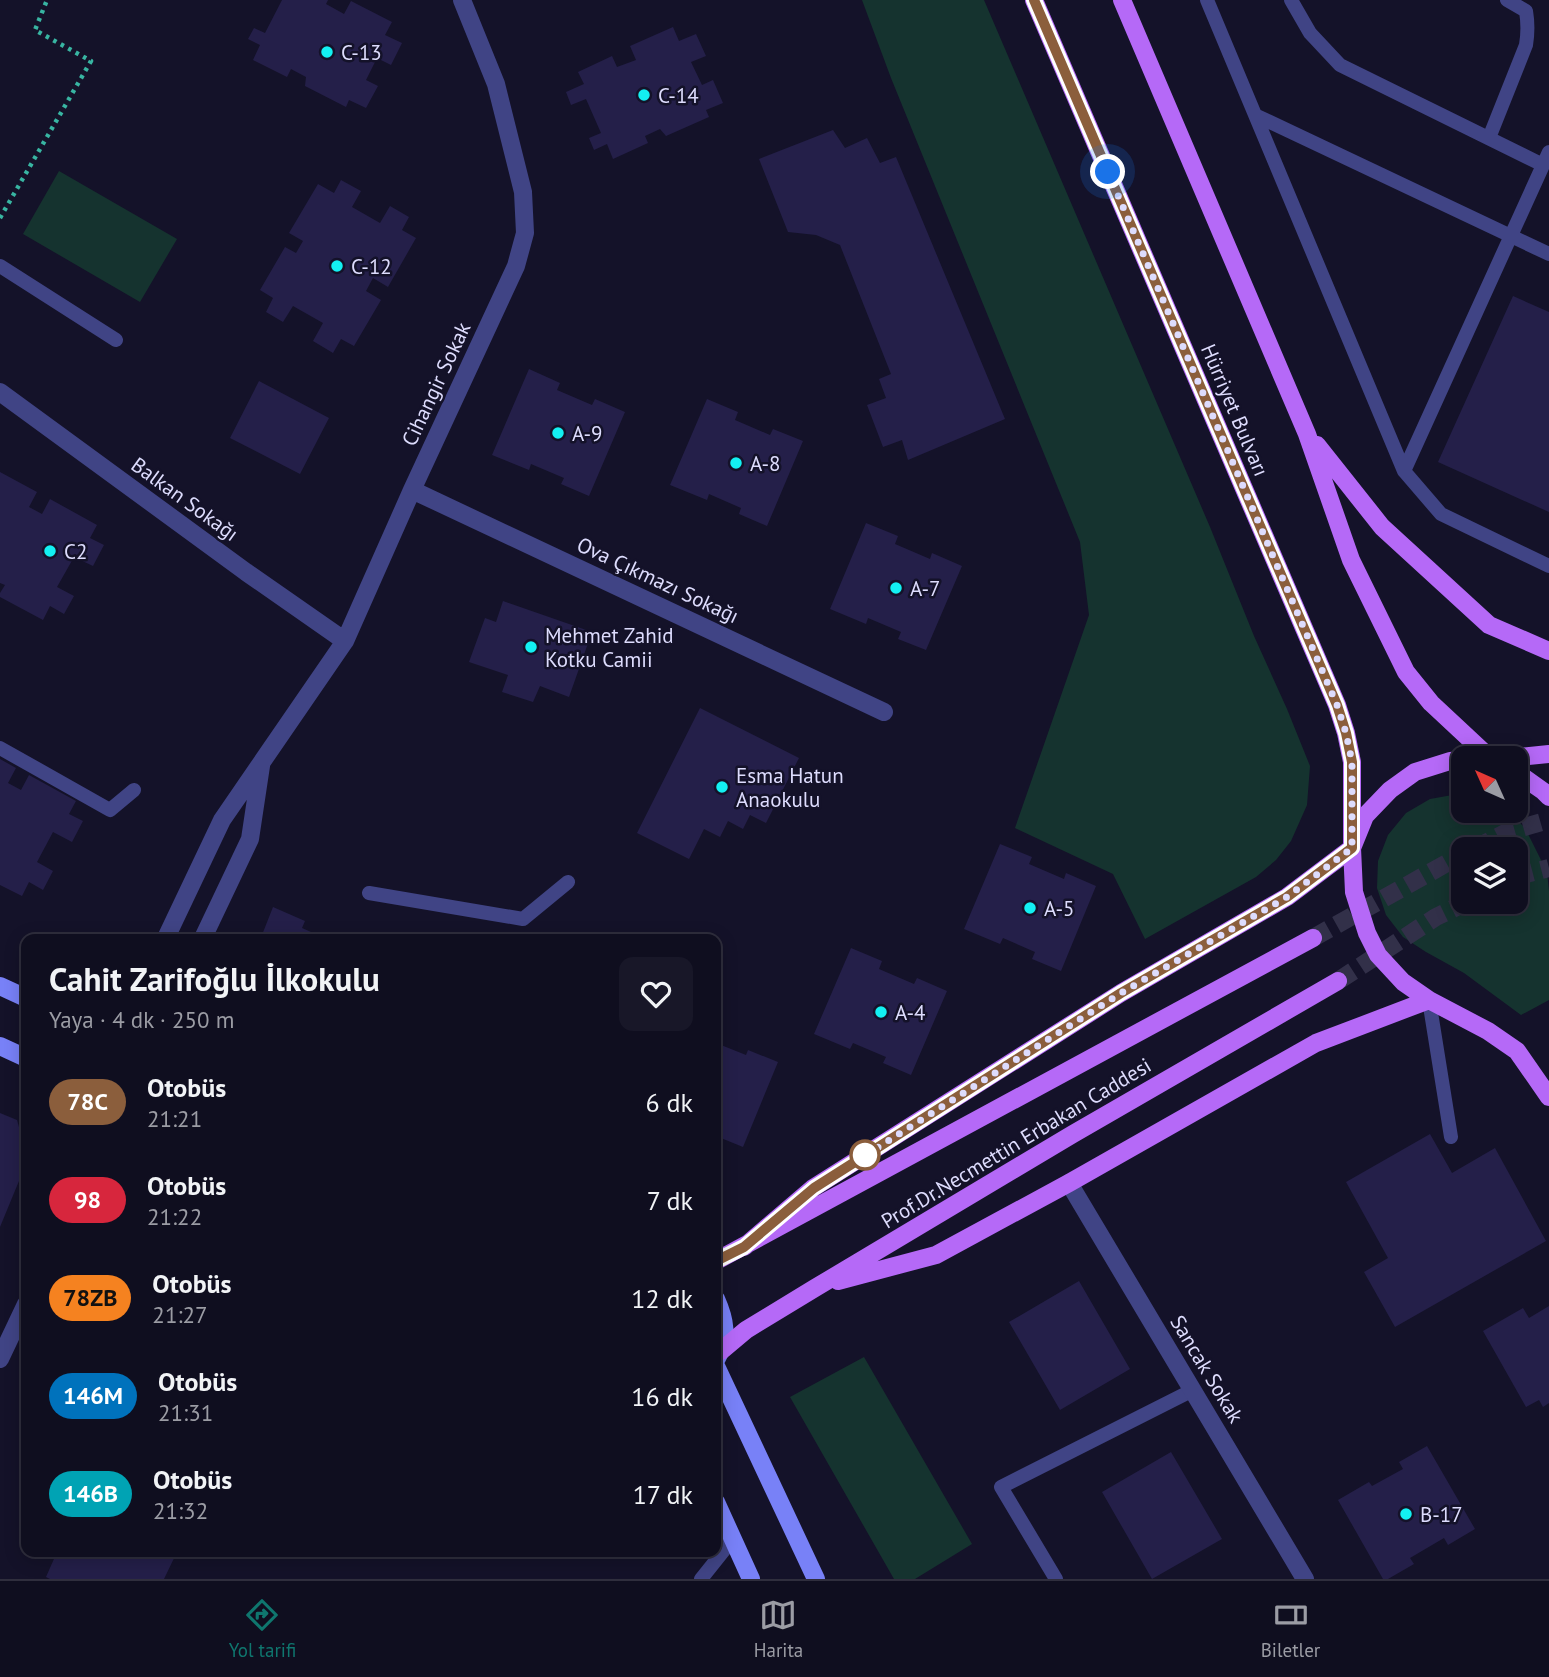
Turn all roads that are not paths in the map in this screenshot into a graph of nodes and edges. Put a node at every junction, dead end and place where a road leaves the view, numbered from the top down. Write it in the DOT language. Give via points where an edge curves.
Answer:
graph roads {
  1 [pos="462,0"];
  2 [pos="1034,0"];
  3 [pos="1122,0"];
  4 [pos="1207,0"];
  5 [pos="1291,0"];
  6 [pos="1507,0"];
  7 [pos="1255,115"];
  8 [pos="1489,138"];
  9 [pos="1546,159"];
  10 [pos="1511,236"];
  11 [pos="1549,254"];
  12 [pos="0,267"];
  13 [pos="117,340"];
  14 [pos="0,392"];
  15 [pos="1307,433"];
  16 [pos="1404,471"];
  17 [pos="412,490"];
  18 [pos="1549,566"];
  19 [pos="345,641"];
  20 [pos="1549,651"];
  21 [pos="884,712"];
  22 [pos="1477,746"];
  23 [pos="0,748"];
  24 [pos="1549,754"];
  25 [pos="1528,756"];
  26 [pos="1451,761"];
  27 [pos="261,763"];
  28 [pos="1528,780"];
  29 [pos="134,790"];
  30 [pos="1549,797"];
  31 [pos="1352,848"];
  32 [pos="568,882"];
  33 [pos="369,893"];
  34 [pos="169,934"];
  35 [pos="205,934"];
  36 [pos="1313,938"];
  37 [pos="1338,981"];
  38 [pos="0,986"];
  39 [pos="21,996"];
  40 [pos="1429,1000"];
  41 [pos="0,1046"];
  42 [pos="21,1056"];
  43 [pos="1549,1097"];
  44 [pos="1451,1137"];
  45 [pos="1069,1183"];
  46 [pos="744,1247"];
  47 [pos="721,1258"];
  48 [pos="815,1288"];
  49 [pos="721,1314"];
  50 [pos="21,1315"];
  51 [pos="721,1351"];
  52 [pos="721,1357"];
  53 [pos="0,1359"];
  54 [pos="721,1367"];
  55 [pos="1193,1390"];
  56 [pos="721,1513"];
  57 [pos="733,1539"];
  58 [pos="721,1554"];
  59 [pos="719,1557"];
  60 [pos="701,1579"];
  61 [pos="751,1579"];
  62 [pos="816,1579"];
  63 [pos="1056,1579"];
  64 [pos="1305,1579"];
  1 -- 17 [label="street, Cihangir Sokak" via="496,84 523,192 525,233 516,266"];
  2 -- 31 [label="main road, Hürriyet Bulvarı" via="1337,705 1352,762"];
  3 -- 15 [label="main road"];
  4 -- 7 [label="lane"];
  5 -- 8 [label="lane" via="1310,33 1340,65"];
  6 -- 8 [label="lane" via="1526,11 1529,24 1522,56"];
  7 -- 10 [label="lane"];
  7 -- 16 [label="lane"];
  8 -- 9 [label="lane"];
  9 -- 10 [label="lane"];
  10 -- 11 [label="lane"];
  10 -- 16 [label="lane"];
  12 -- 13 [label="lane"];
  14 -- 19 [label="street, Balkan Sokağı"];
  15 -- 20 [label="main road" via="1382,527 1489,625"];
  15 -- 22 [label="main road" via="1351,560 1406,672"];
  16 -- 18 [label="lane" via="1441,514"];
  17 -- 19 [label="street, Cihangir Sokak"];
  17 -- 21 [label="street, Ova Çıkmazı Sokağı"];
  19 -- 27 [label="street, Cihangir Sokak"];
  23 -- 29 [label="lane" via="110,810"];
  24 -- 25 [label="main road"];
  26 -- 31 [label="main road" via="1415,772 1390,790 1365,816"];
  27 -- 34 [label="street, Cihangir Sokak" via="222,820"];
  27 -- 35 [label="street, Cihangir Sokak" via="250,839"];
  28 -- 30 [label="main road"];
  31 -- 40 [label="main road, Hürriyet Bulvarı" via="1354,892 1378,955 1402,982"];
  31 -- 46 [label="main road" via="1287,897 1121,993 814,1188"];
  32 -- 33 [label="lane" via="523,919"];
  36 -- 46 [label="main road, Prof.Dr.Necmettin Erbakan Caddesi"];
  37 -- 48 [label="main road, Prof.Dr.Necmettin Erbakan Caddesi"];
  38 -- 39 [label="main road"];
  40 -- 43 [label="main road" via="1517,1051"];
  40 -- 44 [label="lane"];
  40 -- 45 [label="main road" via="1316,1043"];
  41 -- 42 [label="main road"];
  45 -- 48 [label="main road" via="936,1255"];
  45 -- 55 [label="street, Sancak Sokak"];
  46 -- 47 [label="main road, Prof.Dr.Necmettin Erbakan Caddesi"];
  48 -- 52 [label="main road, Prof.Dr.Necmettin Erbakan Caddesi" via="746,1331"];
  49 -- 51 [label="main road" via="725,1339"];
  50 -- 53 [label="street"];
  54 -- 62 [label="main road"];
  55 -- 63 [label="lane" via="1001,1487"];
  55 -- 64 [label="street, Sancak Sokak"];
  56 -- 57 [label="main road"];
  57 -- 58 [label="lane"];
  57 -- 61 [label="main road"];
  59 -- 60 [label="lane"];
}
